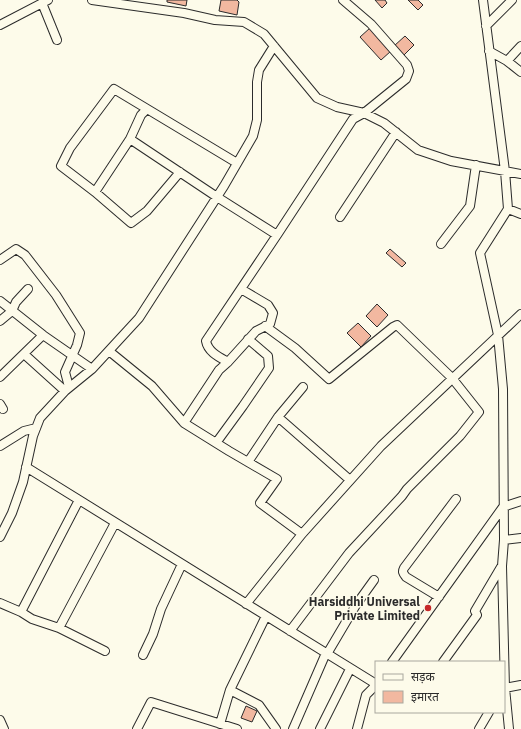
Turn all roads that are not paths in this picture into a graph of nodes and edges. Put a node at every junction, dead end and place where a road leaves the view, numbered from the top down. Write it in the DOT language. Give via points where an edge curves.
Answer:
graph roads {
  1 [pos="92,0"];
  2 [pos="343,0"];
  3 [pos="483,0"];
  4 [pos="512,0"];
  5 [pos="45,2"];
  6 [pos="128,2"];
  7 [pos="0,25"];
  8 [pos="486,26"];
  9 [pos="57,40"];
  10 [pos="274,46"];
  11 [pos="521,46"];
  12 [pos="489,51"];
  13 [pos="507,61"];
  14 [pos="521,72"];
  15 [pos="147,109"];
  16 [pos="364,113"];
  17 [pos="396,132"];
  18 [pos="130,139"];
  19 [pos="237,163"];
  20 [pos="476,165"];
  21 [pos="505,171"];
  22 [pos="180,172"];
  23 [pos="521,174"];
  24 [pos="95,192"];
  25 [pos="217,197"];
  26 [pos="508,209"];
  27 [pos="521,214"];
  28 [pos="340,217"];
  29 [pos="277,235"];
  30 [pos="441,244"];
  31 [pos="0,260"];
  32 [pos="28,289"];
  33 [pos="241,289"];
  34 [pos="0,301"];
  35 [pos="12,311"];
  36 [pos="521,314"];
  37 [pos="0,321"];
  38 [pos="265,326"];
  39 [pos="43,335"];
  40 [pos="498,335"];
  41 [pos="248,339"];
  42 [pos="109,351"];
  43 [pos="24,354"];
  44 [pos="73,356"];
  45 [pos="228,362"];
  46 [pos="92,369"];
  47 [pos="0,378"];
  48 [pos="453,378"];
  49 [pos="303,387"];
  50 [pos="67,389"];
  51 [pos="278,417"];
  52 [pos="184,423"];
  53 [pos="36,428"];
  54 [pos="216,443"];
  55 [pos="0,446"];
  56 [pos="248,462"];
  57 [pos="26,468"];
  58 [pos="350,480"];
  59 [pos="456,499"];
  60 [pos="79,500"];
  61 [pos="521,501"];
  62 [pos="503,508"];
  63 [pos="115,523"];
  64 [pos="302,534"];
  65 [pos="0,537"];
  66 [pos="521,538"];
  67 [pos="504,540"];
  68 [pos="182,564"];
  69 [pos="502,566"];
  70 [pos="374,580"];
  71 [pos="439,597"];
  72 [pos="0,603"];
  73 [pos="246,604"];
  74 [pos="20,612"];
  75 [pos="266,616"];
  76 [pos="58,628"];
  77 [pos="290,631"];
  78 [pos="105,651"];
  79 [pos="326,654"];
  80 [pos="143,655"];
  81 [pos="393,661"];
  82 [pos="444,661"];
  83 [pos="504,661"];
  84 [pos="350,668"];
  85 [pos="375,684"];
  86 [pos="375,686"];
  87 [pos="521,686"];
  88 [pos="505,689"];
  89 [pos="230,690"];
  90 [pos="505,697"];
  91 [pos="489,713"];
  92 [pos="0,720"];
  93 [pos="220,724"];
  94 [pos="4,729"];
  95 [pos="137,729"];
  96 [pos="237,729"];
  97 [pos="276,729"];
  98 [pos="293,729"];
  99 [pos="320,729"];
  100 [pos="357,729"];
  101 [pos="479,729"];
  102 [pos="509,729"];
  1 -- 6 [label="street"];
  2 -- 16 [label="street" via="371,24 407,65 409,71 406,79"];
  3 -- 8 [label="street"];
  4 -- 8 [label="street"];
  5 -- 7 [label="street"];
  5 -- 9 [label="street"];
  6 -- 10 [label="street" via="215,20 244,22 264,34"];
  8 -- 12 [label="street"];
  10 -- 16 [label="street" via="317,98 337,107"];
  10 -- 19 [label="street" via="259,70 257,120 253,136"];
  11 -- 13 [label="street"];
  12 -- 13 [label="street"];
  12 -- 21 [label="street"];
  13 -- 14 [label="street"];
  15 -- 18 [label="street"];
  15 -- 19 [label="street"];
  15 -- 24 [label="street" via="114,88 70,148 61,166"];
  16 -- 17 [label="street"];
  16 -- 29 [label="street" via="353,119"];
  17 -- 20 [label="street" via="418,150 451,161"];
  17 -- 28 [label="street"];
  18 -- 22 [label="street"];
  18 -- 24 [label="street"];
  19 -- 25 [label="street"];
  20 -- 21 [label="street"];
  20 -- 30 [label="street" via="470,206"];
  21 -- 23 [label="street"];
  21 -- 26 [label="street"];
  22 -- 24 [label="street" via="147,211 130,222"];
  22 -- 25 [label="street"];
  25 -- 29 [label="street"];
  25 -- 42 [label="street" via="139,318"];
  26 -- 27 [label="street"];
  26 -- 40 [label="street" via="480,254"];
  29 -- 33 [label="street"];
  31 -- 44 [label="street" via="16,249 25,256 56,295 80,333"];
  32 -- 35 [label="street" via="16,302"];
  33 -- 38 [label="street" via="268,305 273,313 270,324"];
  33 -- 45 [label="street" via="206,341 217,356"];
  34 -- 35 [label="street"];
  35 -- 37 [label="street"];
  35 -- 39 [label="street"];
  36 -- 40 [label="street"];
  38 -- 41 [label="street"];
  38 -- 48 [label="street" via="295,348 329,379 397,325"];
  39 -- 43 [label="street"];
  39 -- 44 [label="street"];
  40 -- 48 [label="street"];
  40 -- 62 [label="street" via="503,389"];
  41 -- 45 [label="street"];
  41 -- 54 [label="street" via="268,356 269,368"];
  42 -- 46 [label="street"];
  42 -- 52 [label="street" via="152,386"];
  43 -- 47 [label="street"];
  43 -- 50 [label="street"];
  44 -- 46 [label="street"];
  44 -- 50 [label="street" via="65,372"];
  45 -- 52 [label="street" via="219,370"];
  46 -- 50 [label="street"];
  48 -- 58 [label="street" via="381,446"];
  48 -- 77 [label="street" via="479,412 460,436 349,553"];
  49 -- 51 [label="street"];
  50 -- 53 [label="street" via="40,418"];
  51 -- 56 [label="street"];
  51 -- 58 [label="street"];
  52 -- 54 [label="street"];
  53 -- 55 [label="street" via="24,431"];
  53 -- 57 [label="street"];
  54 -- 56 [label="street"];
  56 -- 64 [label="street" via="277,479 260,503"];
  57 -- 60 [label="street"];
  57 -- 65 [label="street" via="12,513"];
  58 -- 64 [label="street"];
  59 -- 71 [label="street" via="403,571 406,577"];
  60 -- 63 [label="street"];
  60 -- 74 [label="street"];
  61 -- 62 [label="street"];
  62 -- 67 [label="street"];
  62 -- 71 [label="street"];
  63 -- 68 [label="street"];
  63 -- 76 [label="street"];
  64 -- 73 [label="street"];
  66 -- 67 [label="street"];
  67 -- 69 [label="street"];
  68 -- 73 [label="street"];
  68 -- 80 [label="street"];
  69 -- 82 [label="street" via="474,611 477,614"];
  69 -- 83 [label="street"];
  70 -- 79 [label="street"];
  71 -- 81 [label="street"];
  72 -- 74 [label="street"];
  73 -- 75 [label="street"];
  74 -- 76 [label="street"];
  75 -- 77 [label="street"];
  75 -- 89 [label="street"];
  76 -- 78 [label="street"];
  77 -- 79 [label="street"];
  79 -- 84 [label="street"];
  79 -- 98 [label="street"];
  84 -- 85 [label="street"];
  84 -- 99 [label="street"];
  86 -- 100 [label="street" via="366,695"];
  87 -- 88 [label="street"];
  89 -- 93 [label="street"];
  89 -- 97 [label="street" via="259,705"];
  90 -- 102 [label="street"];
  91 -- 101 [label="street"];
  92 -- 94 [label="street"];
  93 -- 95 [label="street" via="151,702"];
  93 -- 96 [label="street"];
}
